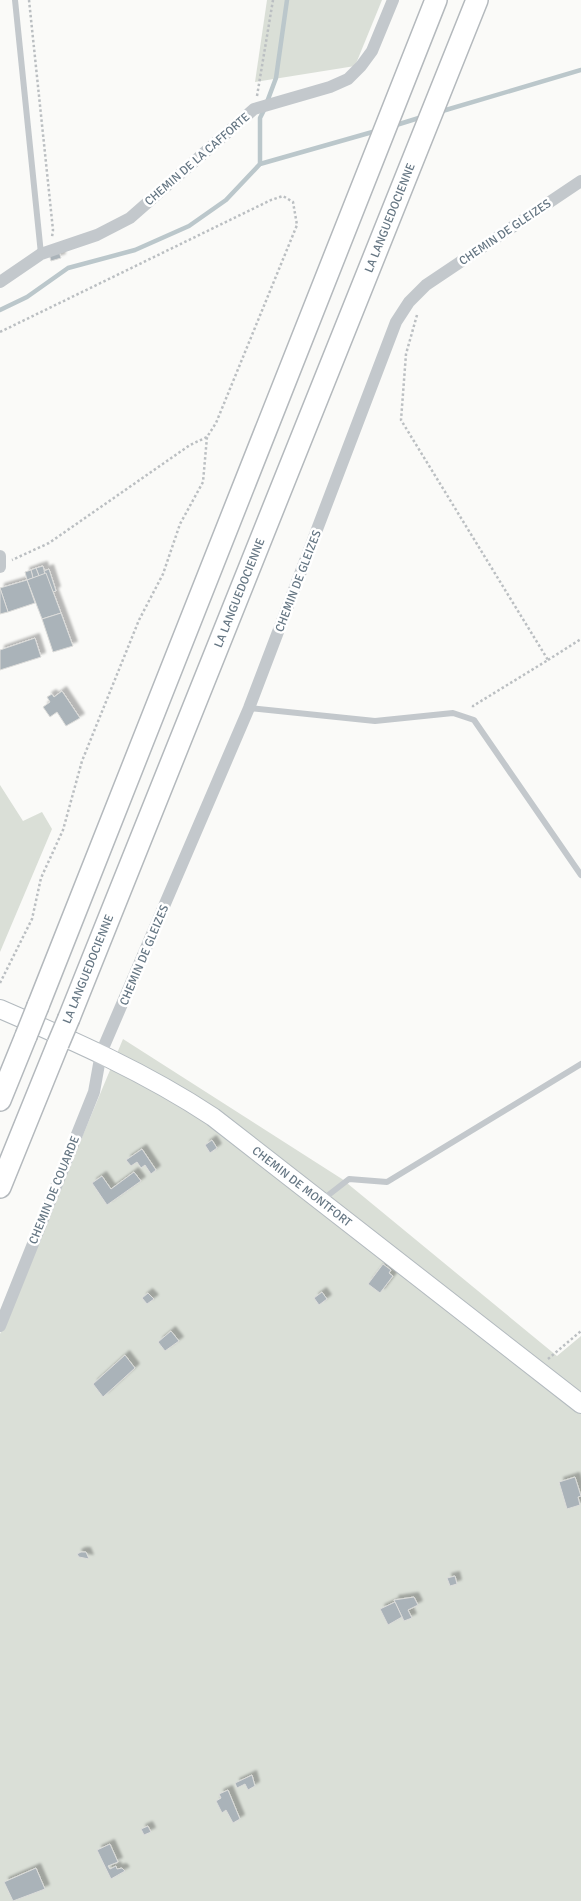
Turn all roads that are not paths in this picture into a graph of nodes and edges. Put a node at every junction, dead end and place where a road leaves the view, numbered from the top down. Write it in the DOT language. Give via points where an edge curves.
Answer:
graph roads {
  1 [pos="15,0"];
  2 [pos="393,0"];
  3 [pos="436,0"];
  4 [pos="477,0"];
  5 [pos="581,181"];
  6 [pos="45,252"];
  7 [pos="0,282"];
  8 [pos="249,708"];
  9 [pos="581,875"];
  10 [pos="0,1009"];
  11 [pos="101,1053"];
  12 [pos="581,1064"];
  13 [pos="0,1100"];
  14 [pos="0,1187"];
  15 [pos="320,1200"];
  16 [pos="0,1326"];
  17 [pos="581,1404"];
  1 -- 6 [label="lane"];
  2 -- 6 [label="street, CHEMIN DE LA CAFFORTE" via="372,51 348,79 254,109 130,218 97,235"];
  3 -- 13 [label="highway, bridge"];
  4 -- 14 [label="highway, LA LANGUEDOCIENNE, bridge"];
  5 -- 8 [label="street, CHEMIN DE GLEIZES" via="426,285 396,322"];
  6 -- 7 [label="street, CHEMIN DE LA CAFFORTE"];
  8 -- 9 [label="lane" via="375,722 453,713 474,720"];
  8 -- 11 [label="street, CHEMIN DE GLEIZES"];
  10 -- 11 [label="street, CHEMIN DE MONTFORT"];
  11 -- 15 [label="street, CHEMIN DE MONTFORT" via="170,1089 213,1117"];
  11 -- 16 [label="street, CHEMIN DE COUARDE" via="94,1092"];
  12 -- 15 [label="lane" via="387,1182 348,1179"];
  15 -- 17 [label="street, CHEMIN DE MONTFORT"];
}
